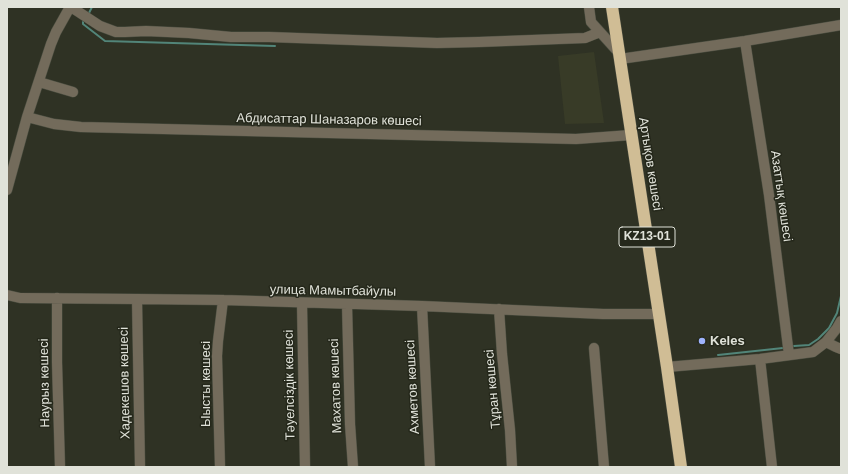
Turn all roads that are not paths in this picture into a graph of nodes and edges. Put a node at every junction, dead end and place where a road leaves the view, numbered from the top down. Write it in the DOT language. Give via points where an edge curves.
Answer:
graph roads {
  1 [pos="71,7"];
  2 [pos="589,7"];
  3 [pos="612,7"];
  4 [pos="841,25"];
  5 [pos="600,32"];
  6 [pos="745,41"];
  7 [pos="620,56"];
  8 [pos="39,82"];
  9 [pos="73,92"];
  10 [pos="27,117"];
  11 [pos="632,135"];
  12 [pos="7,190"];
  13 [pos="7,295"];
  14 [pos="58,298"];
  15 [pos="137,298"];
  16 [pos="223,300"];
  17 [pos="302,303"];
  18 [pos="347,304"];
  19 [pos="422,306"];
  20 [pos="499,309"];
  21 [pos="659,314"];
  22 [pos="841,321"];
  23 [pos="826,342"];
  24 [pos="594,348"];
  25 [pos="841,349"];
  26 [pos="789,355"];
  27 [pos="760,359"];
  28 [pos="667,367"];
  29 [pos="60,467"];
  30 [pos="140,467"];
  31 [pos="220,467"];
  32 [pos="305,467"];
  33 [pos="353,467"];
  34 [pos="430,467"];
  35 [pos="512,467"];
  36 [pos="604,467"];
  37 [pos="681,467"];
  38 [pos="772,467"];
  1 -- 5 [label="street" via="100,26 116,32 189,32 231,37 437,43 585,38"];
  1 -- 8 [label="street" via="54,38"];
  2 -- 5 [label="street" via="591,22"];
  3 -- 7 [label="highway, Артықов көшесі / KZ13-01"];
  4 -- 6 [label="street"];
  5 -- 7 [label="street"];
  6 -- 7 [label="street"];
  6 -- 26 [label="street, Азаттық көшесі" via="769,195"];
  7 -- 11 [label="highway, Артықов көшесі / KZ13-01"];
  8 -- 9 [label="street"];
  8 -- 10 [label="street"];
  10 -- 11 [label="street, Абдисаттар Шаназаров көшесі" via="80,127 576,139"];
  10 -- 12 [label="street"];
  11 -- 21 [label="highway, Артықов көшесі / KZ13-01"];
  13 -- 14 [label="street, улица Мамытбайулы" via="20,298"];
  14 -- 15 [label="street, улица Мамытбайулы"];
  14 -- 29 [label="street, Наурыз көшесі"];
  15 -- 16 [label="street, улица Мамытбайулы"];
  15 -- 30 [label="street, Хадекешов көшесі"];
  16 -- 17 [label="street, улица Мамытбайулы"];
  16 -- 31 [label="street, Ыысты көшесі" via="217,356"];
  17 -- 18 [label="street, улица Мамытбайулы"];
  17 -- 32 [label="street, Тәуелсіздік көшесі"];
  18 -- 19 [label="street, улица Мамытбайулы"];
  18 -- 33 [label="street, Махатов көшесі"];
  19 -- 20 [label="street, улица Мамытбайулы"];
  19 -- 34 [label="street, Ахметов көшесі"];
  20 -- 21 [label="street, улица Мамытбайулы"];
  20 -- 35 [label="street, Тұран көшесі"];
  21 -- 28 [label="highway, Артықов көшесі / KZ13-01"];
  22 -- 23 [label="street"];
  23 -- 25 [label="street"];
  23 -- 26 [label="street" via="813,352"];
  24 -- 36 [label="street"];
  26 -- 27 [label="street"];
  27 -- 28 [label="street"];
  27 -- 38 [label="street"];
  28 -- 37 [label="highway, Артықов көшесі / KZ13-01"];
}
